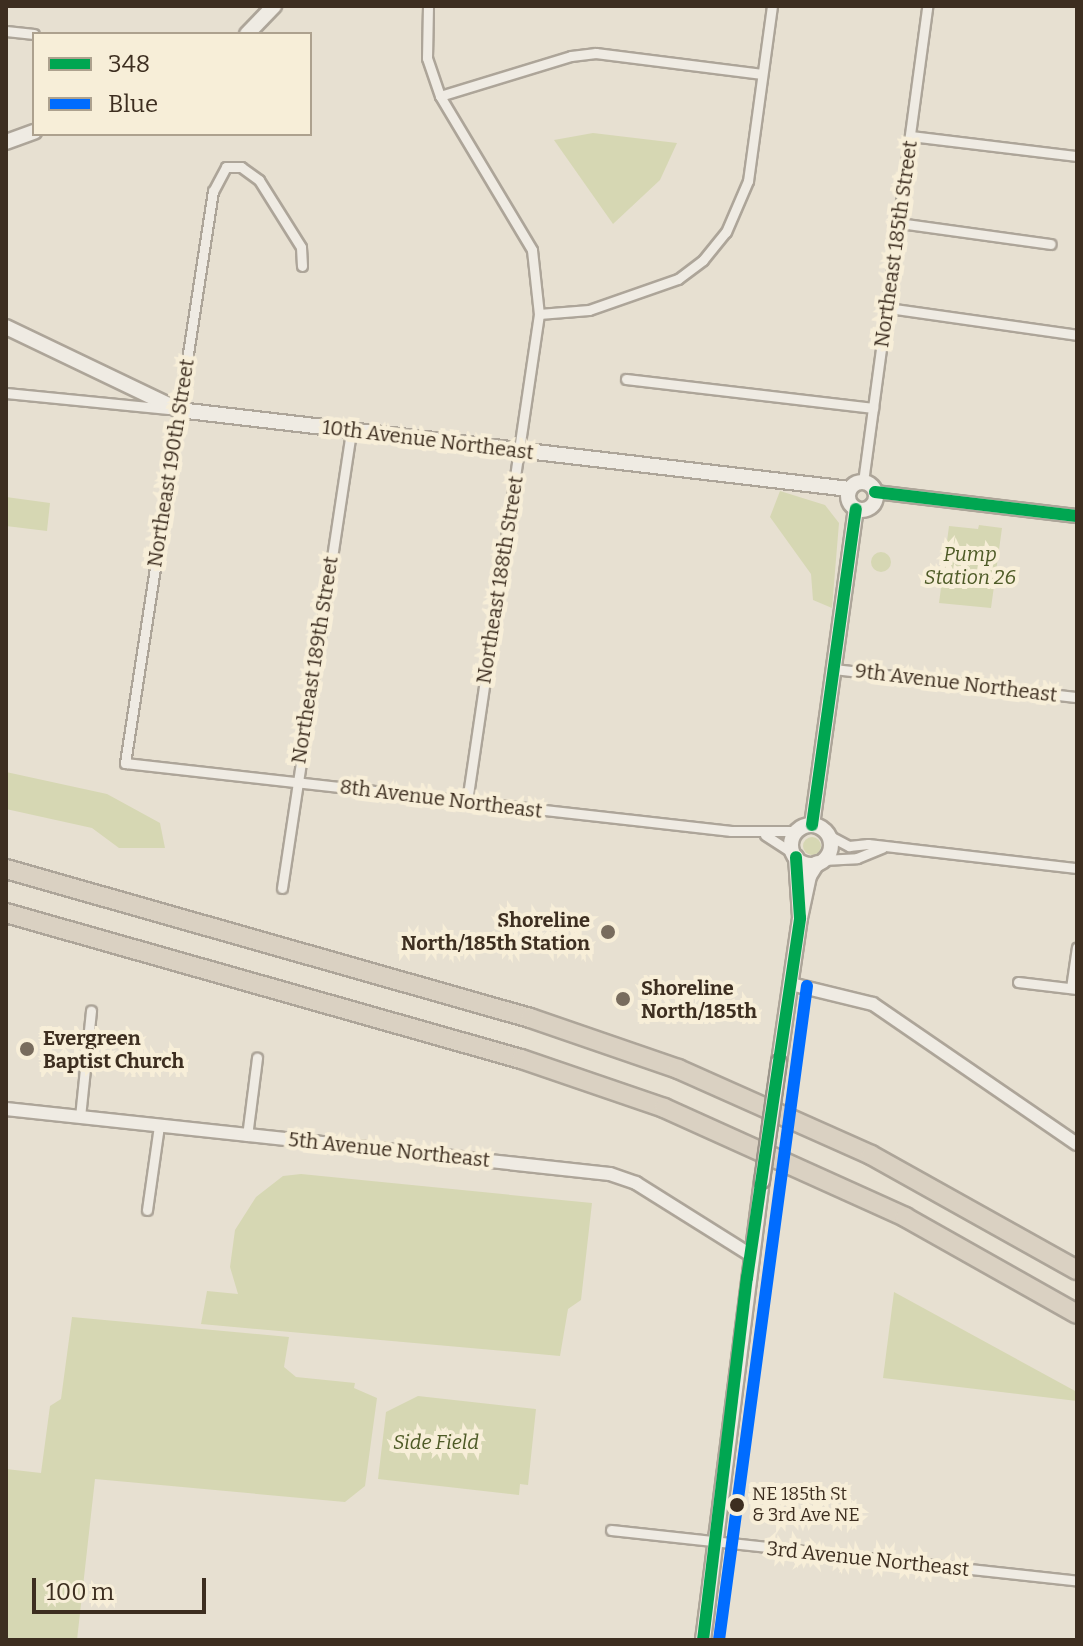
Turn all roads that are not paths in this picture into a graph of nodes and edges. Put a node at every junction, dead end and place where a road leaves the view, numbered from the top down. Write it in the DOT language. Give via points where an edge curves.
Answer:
graph roads {
  1 [pos="274,6"];
  2 [pos="428,6"];
  3 [pos="772,6"];
  4 [pos="927,6"];
  5 [pos="6,31"];
  6 [pos="249,32"];
  7 [pos="32,34"];
  8 [pos="762,74"];
  9 [pos="440,96"];
  10 [pos="32,133"];
  11 [pos="911,136"];
  12 [pos="6,142"];
  13 [pos="1077,156"];
  14 [pos="899,223"];
  15 [pos="1051,244"];
  16 [pos="302,266"];
  17 [pos="888,308"];
  18 [pos="539,314"];
  19 [pos="6,327"];
  20 [pos="1077,335"];
  21 [pos="626,379"];
  22 [pos="6,393"];
  23 [pos="873,408"];
  24 [pos="179,410"];
  25 [pos="351,432"];
  26 [pos="520,451"];
  27 [pos="856,485"];
  28 [pos="875,492"];
  29 [pos="856,509"];
  30 [pos="1077,516"];
  31 [pos="834,669"];
  32 [pos="1077,697"];
  33 [pos="125,763"];
  34 [pos="297,783"];
  35 [pos="467,800"];
  36 [pos="812,825"];
  37 [pos="797,831"];
  38 [pos="758,833"];
  39 [pos="828,835"];
  40 [pos="882,848"];
  41 [pos="794,855"];
  42 [pos="820,862"];
  43 [pos="1077,868"];
  44 [pos="6,869"];
  45 [pos="282,888"];
  46 [pos="6,913"];
  47 [pos="800,918"];
  48 [pos="1077,947"];
  49 [pos="1018,982"];
  50 [pos="791,984"];
  51 [pos="1074,988"];
  52 [pos="91,1011"];
  53 [pos="257,1058"];
  54 [pos="6,1109"];
  55 [pos="80,1117"];
  56 [pos="159,1126"];
  57 [pos="247,1136"];
  58 [pos="1077,1144"];
  59 [pos="147,1210"];
  60 [pos="751,1255"];
  61 [pos="1077,1270"];
  62 [pos="1077,1314"];
  63 [pos="611,1530"];
  64 [pos="715,1542"];
  65 [pos="1077,1581"];
  66 [pos="703,1640"];
  1 -- 6 [label="main road"];
  2 -- 9 [label="street, Northeast 188th Street" via="427,58"];
  3 -- 8 [label="street"];
  4 -- 11 [label="street, Northeast 185th Street"];
  5 -- 7 [label="street"];
  8 -- 9 [label="street" via="596,53"];
  8 -- 18 [label="street" via="748,181 726,232 703,260 678,279 635,296 589,310"];
  9 -- 18 [label="street, Northeast 188th Street" via="532,250"];
  10 -- 12 [label="main road"];
  11 -- 13 [label="street"];
  11 -- 14 [label="street, Northeast 185th Street"];
  14 -- 15 [label="street"];
  14 -- 17 [label="street, Northeast 185th Street"];
  16 -- 24 [label="street, Northeast 190th Street" via="301,247 259,180 241,167 226,167 213,191"];
  17 -- 20 [label="street"];
  17 -- 23 [label="street, Northeast 185th Street"];
  18 -- 26 [label="street, Northeast 188th Street"];
  19 -- 24 [label="main road"];
  21 -- 23 [label="street"];
  22 -- 24 [label="street, 10th Avenue Northeast"];
  23 -- 27 [label="street, Northeast 185th Street"];
  24 -- 25 [label="main road, 10th Avenue Northeast"];
  24 -- 33 [label="street, Northeast 190th Street"];
  25 -- 26 [label="main road, 10th Avenue Northeast"];
  25 -- 34 [label="street, Northeast 189th Street"];
  26 -- 27 [label="main road, 10th Avenue Northeast"];
  26 -- 35 [label="street, Northeast 188th Street"];
  27 -- 28 [label="main road"];
  27 -- 29 [label="main road" via="848,499"];
  28 -- 29 [label="main road" via="873,505"];
  28 -- 30 [label="street"];
  29 -- 31 [label="main road"];
  31 -- 32 [label="street, 9th Avenue Northeast"];
  31 -- 36 [label="main road"];
  33 -- 34 [label="street, 8th Avenue Northeast"];
  34 -- 35 [label="street, 8th Avenue Northeast"];
  34 -- 45 [label="street, Northeast 189th Street"];
  35 -- 38 [label="street, 8th Avenue Northeast"];
  36 -- 37 [label="main road"];
  36 -- 39 [label="main road"];
  37 -- 38 [label="street, 8th Avenue Northeast"];
  37 -- 41 [label="main road"];
  38 -- 41 [label="street, 8th Avenue Northeast"];
  39 -- 40 [label="street" via="849,846"];
  39 -- 42 [label="main road" via="830,848"];
  40 -- 42 [label="street" via="857,858"];
  40 -- 43 [label="street"];
  41 -- 42 [label="main road"];
  41 -- 47 [label="main road"];
  42 -- 47 [label="main road" via="809,876"];
  44 -- 61 [label="highway" via="515,1013 678,1069 871,1155"];
  46 -- 62 [label="highway" via="521,1059 664,1108 891,1210"];
  47 -- 50 [label="main road"];
  48 -- 51 [label="street"];
  49 -- 51 [label="street"];
  50 -- 58 [label="street" via="873,1004"];
  50 -- 60 [label="main road, bridge"];
  52 -- 55 [label="street"];
  53 -- 57 [label="street"];
  54 -- 55 [label="street, 5th Avenue Northeast"];
  55 -- 56 [label="street, 5th Avenue Northeast"];
  56 -- 57 [label="street, 5th Avenue Northeast"];
  56 -- 59 [label="street"];
  57 -- 60 [label="street, 5th Avenue Northeast" via="610,1174 636,1183"];
  60 -- 64 [label="main road"];
  63 -- 64 [label="street, 3rd Avenue Northeast"];
  64 -- 65 [label="street, 3rd Avenue Northeast"];
  64 -- 66 [label="main road"];
}
